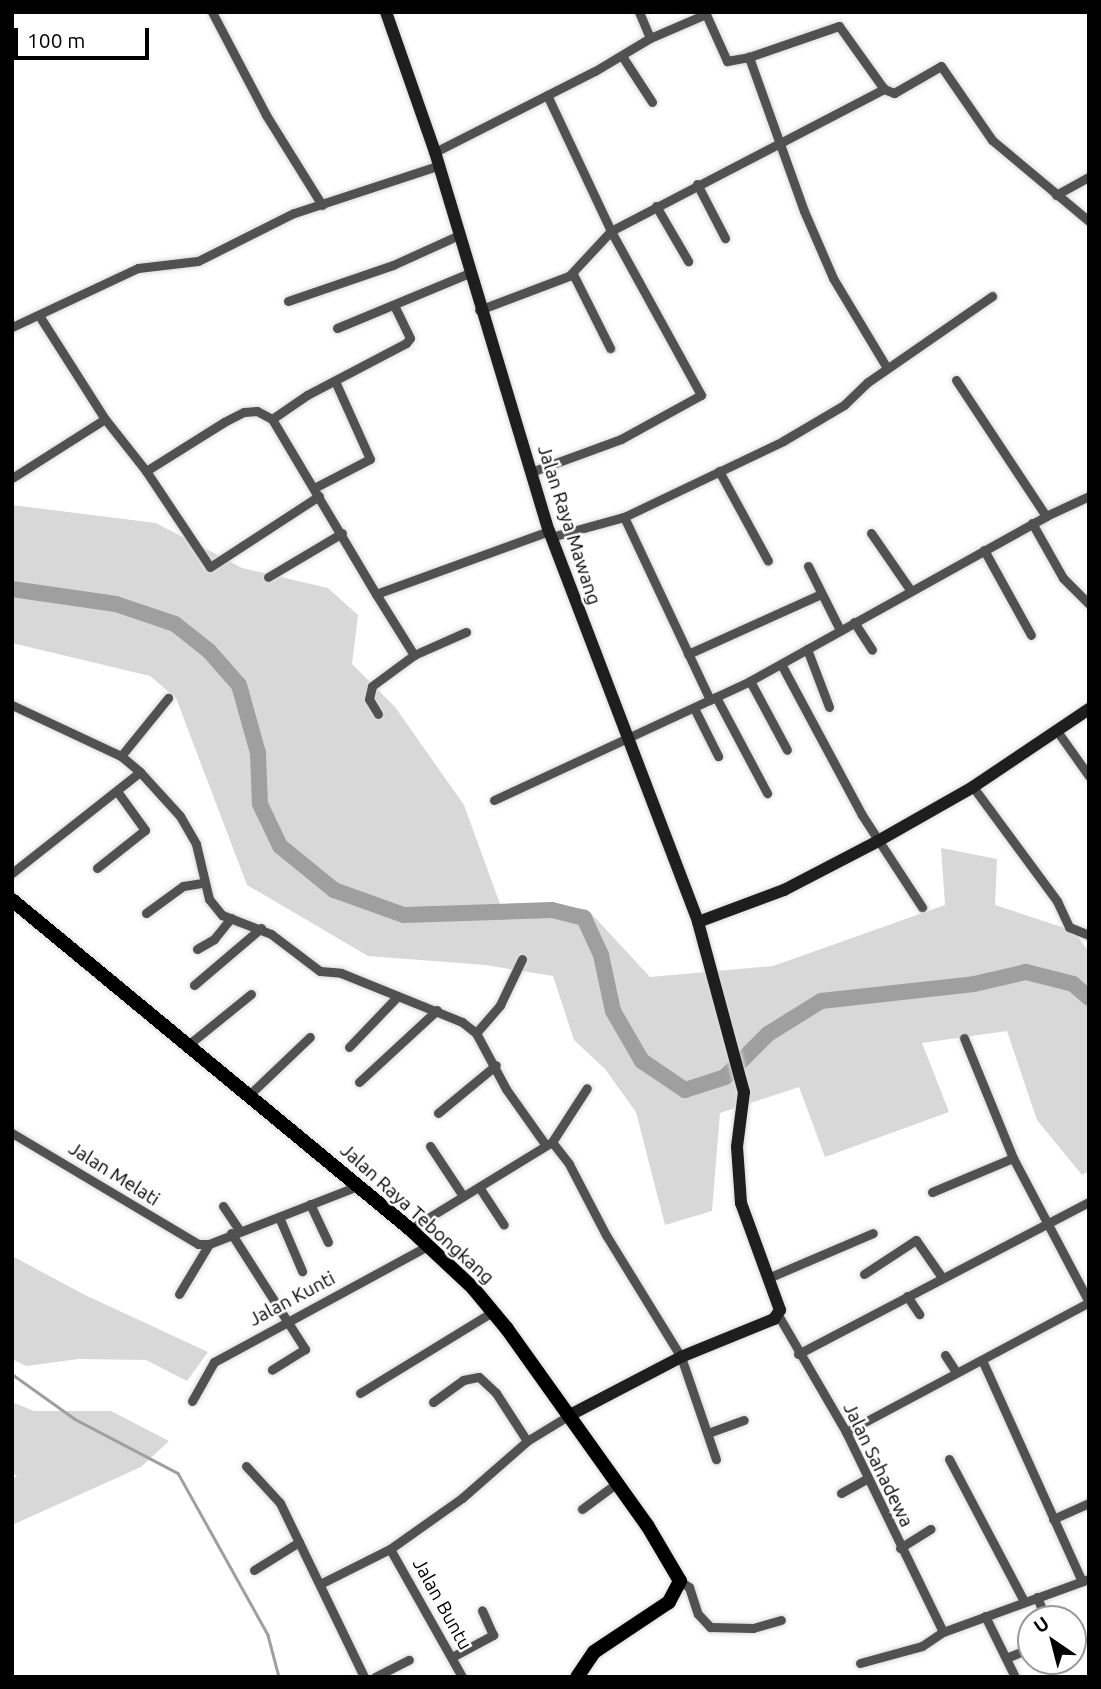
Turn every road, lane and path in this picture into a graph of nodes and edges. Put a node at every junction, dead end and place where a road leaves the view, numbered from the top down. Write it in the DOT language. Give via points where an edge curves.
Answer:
graph roads {
  1 [pos="212,12"];
  2 [pos="386,12"];
  3 [pos="639,12"];
  4 [pos="705,13"];
  5 [pos="650,38"];
  6 [pos="622,56"];
  7 [pos="749,57"];
  8 [pos="884,89"];
  9 [pos="547,95"];
  10 [pos="652,102"];
  11 [pos="779,142"];
  12 [pos="435,152"];
  13 [pos="438,166"];
  14 [pos="1089,177"];
  15 [pos="697,184"];
  16 [pos="1056,195"];
  17 [pos="322,205"];
  18 [pos="656,206"];
  19 [pos="1089,221"];
  20 [pos="611,231"];
  21 [pos="459,235"];
  22 [pos="725,238"];
  23 [pos="688,261"];
  24 [pos="469,273"];
  25 [pos="573,274"];
  26 [pos="992,296"];
  27 [pos="288,301"];
  28 [pos="394,305"];
  29 [pos="479,310"];
  30 [pos="40,317"];
  31 [pos="12,327"];
  32 [pos="337,328"];
  33 [pos="610,348"];
  34 [pos="887,368"];
  35 [pos="956,380"];
  36 [pos="335,381"];
  37 [pos="104,419"];
  38 [pos="272,419"];
  39 [pos="146,471"];
  40 [pos="719,471"];
  41 [pos="531,472"];
  42 [pos="12,478"];
  43 [pos="316,492"];
  44 [pos="1089,496"];
  45 [pos="1046,516"];
  46 [pos="625,517"];
  47 [pos="1032,523"];
  48 [pos="342,533"];
  49 [pos="871,533"];
  50 [pos="550,534"];
  51 [pos="984,550"];
  52 [pos="768,561"];
  53 [pos="808,566"];
  54 [pos="268,577"];
  55 [pos="911,591"];
  56 [pos="376,594"];
  57 [pos="821,594"];
  58 [pos="1089,604"];
  59 [pos="854,622"];
  60 [pos="840,630"];
  61 [pos="466,632"];
  62 [pos="1031,635"];
  63 [pos="807,649"];
  64 [pos="872,650"];
  65 [pos="688,654"];
  66 [pos="414,655"];
  67 [pos="781,664"];
  68 [pos="750,681"];
  69 [pos="168,698"];
  70 [pos="713,698"];
  71 [pos="12,705"];
  72 [pos="829,707"];
  73 [pos="694,708"];
  74 [pos="1089,709"];
  75 [pos="378,714"];
  76 [pos="1057,731"];
  77 [pos="627,735"];
  78 [pos="787,751"];
  79 [pos="121,756"];
  80 [pos="718,756"];
  81 [pos="139,772"];
  82 [pos="1089,776"];
  83 [pos="973,787"];
  84 [pos="117,791"];
  85 [pos="767,793"];
  86 [pos="494,800"];
  87 [pos="878,841"];
  88 [pos="97,868"];
  89 [pos="12,873"];
  90 [pos="204,883"];
  91 [pos="12,900"];
  92 [pos="922,907"];
  93 [pos="146,914"];
  94 [pos="231,918"];
  95 [pos="698,922"];
  96 [pos="261,928"];
  97 [pos="1089,935"];
  98 [pos="197,949"];
  99 [pos="522,959"];
  100 [pos="194,985"];
  101 [pos="251,994"];
  102 [pos="396,998"];
  103 [pos="437,1010"];
  104 [pos="476,1033"];
  105 [pos="310,1037"];
  106 [pos="964,1038"];
  107 [pos="188,1045"];
  108 [pos="349,1047"];
  109 [pos="496,1065"];
  110 [pos="359,1082"];
  111 [pos="587,1088"];
  112 [pos="249,1095"];
  113 [pos="438,1113"];
  114 [pos="12,1133"];
  115 [pos="548,1143"];
  116 [pos="430,1146"];
  117 [pos="1013,1158"];
  118 [pos="358,1186"];
  119 [pos="479,1187"];
  120 [pos="932,1192"];
  121 [pos="463,1196"];
  122 [pos="1089,1202"];
  123 [pos="310,1204"];
  124 [pos="223,1206"];
  125 [pos="279,1217"];
  126 [pos="1046,1220"];
  127 [pos="503,1225"];
  128 [pos="410,1229"];
  129 [pos="235,1231"];
  130 [pos="873,1233"];
  131 [pos="328,1242"];
  132 [pos="209,1244"];
  133 [pos="428,1246"];
  134 [pos="302,1271"];
  135 [pos="864,1274"];
  136 [pos="941,1276"];
  137 [pos="768,1278"];
  138 [pos="179,1294"];
  139 [pos="907,1296"];
  140 [pos="1089,1302"];
  141 [pos="494,1311"];
  142 [pos="919,1314"];
  143 [pos="778,1315"];
  144 [pos="288,1320"];
  145 [pos="798,1353"];
  146 [pos="945,1355"];
  147 [pos="681,1357"];
  148 [pos="982,1360"];
  149 [pos="272,1370"];
  150 [pos="956,1372"];
  151 [pos="360,1393"];
  152 [pos="192,1401"];
  153 [pos="433,1402"];
  154 [pos="568,1416"];
  155 [pos="744,1420"];
  156 [pos="846,1432"];
  157 [pos="708,1433"];
  158 [pos="527,1441"];
  159 [pos="716,1459"];
  160 [pos="949,1460"];
  161 [pos="246,1466"];
  162 [pos="866,1479"];
  163 [pos="617,1483"];
  164 [pos="841,1493"];
  165 [pos="1089,1503"];
  166 [pos="582,1509"];
  167 [pos="1053,1520"];
  168 [pos="930,1530"];
  169 [pos="299,1542"];
  170 [pos="900,1548"];
  171 [pos="390,1549"];
  172 [pos="254,1570"];
  173 [pos="1085,1580"];
  174 [pos="680,1581"];
  175 [pos="320,1584"];
  176 [pos="1037,1597"];
  177 [pos="1024,1601"];
  178 [pos="1040,1605"];
  179 [pos="482,1610"];
  180 [pos="985,1616"];
  181 [pos="781,1620"];
  182 [pos="943,1632"];
  183 [pos="1017,1654"];
  184 [pos="452,1657"];
  185 [pos="1006,1658"];
  186 [pos="410,1660"];
  187 [pos="860,1664"];
  188 [pos="364,1677"];
  189 [pos="375,1677"];
  190 [pos="462,1677"];
  191 [pos="577,1677"];
  192 [pos="1015,1677"];
  1 -- 17 [label="street" via="266,116"];
  2 -- 12 [label="main road, Jalan Raya Mawang"];
  3 -- 5 [label="street"];
  4 -- 5 [label="street"];
  4 -- 7 [label="street" via="727,61"];
  5 -- 6 [label="street"];
  6 -- 9 [label="street"];
  6 -- 10 [label="street"];
  7 -- 8 [label="street" via="839,26"];
  7 -- 11 [label="street"];
  8 -- 11 [label="street"];
  8 -- 16 [label="street" via="896,93 942,66 983,129"];
  9 -- 12 [label="street"];
  9 -- 20 [label="street"];
  11 -- 15 [label="street"];
  11 -- 34 [label="street" via="834,278"];
  12 -- 13 [label="main road, Jalan Raya Mawang"];
  13 -- 17 [label="street"];
  13 -- 21 [label="main road, Jalan Raya Mawang"];
  14 -- 16 [label="street"];
  15 -- 18 [label="street"];
  15 -- 22 [label="street"];
  16 -- 19 [label="street"];
  17 -- 30 [label="street" via="276,221 198,261 138,268"];
  18 -- 20 [label="street"];
  18 -- 23 [label="street"];
  20 -- 25 [label="street"];
  20 -- 41 [label="street" via="701,395 621,439"];
  21 -- 24 [label="main road, Jalan Raya Mawang"];
  21 -- 27 [label="street"];
  24 -- 28 [label="street"];
  24 -- 29 [label="main road, Jalan Raya Mawang"];
  25 -- 29 [label="street"];
  25 -- 33 [label="street"];
  26 -- 34 [label="street"];
  28 -- 32 [label="street"];
  28 -- 36 [label="street" via="408,341"];
  29 -- 41 [label="main road, Jalan Raya Mawang"];
  30 -- 31 [label="street"];
  30 -- 37 [label="street"];
  34 -- 40 [label="street" via="844,405"];
  35 -- 45 [label="street"];
  36 -- 38 [label="street"];
  36 -- 43 [label="street" via="370,459"];
  37 -- 39 [label="street"];
  37 -- 42 [label="street"];
  38 -- 39 [label="street" via="253,410 244,412"];
  38 -- 43 [label="street"];
  39 -- 43 [label="street" via="212,567"];
  40 -- 46 [label="street"];
  40 -- 52 [label="street"];
  41 -- 50 [label="main road, Jalan Raya Mawang"];
  43 -- 48 [label="street"];
  44 -- 45 [label="street"];
  45 -- 47 [label="street"];
  46 -- 50 [label="street"];
  46 -- 65 [label="street"];
  47 -- 51 [label="street"];
  47 -- 58 [label="street" via="1063,578"];
  48 -- 54 [label="street"];
  48 -- 56 [label="street"];
  49 -- 55 [label="street"];
  50 -- 56 [label="street"];
  50 -- 77 [label="main road, Jalan Raya Mawang"];
  51 -- 55 [label="street"];
  51 -- 62 [label="street"];
  53 -- 57 [label="street"];
  55 -- 59 [label="street"];
  56 -- 66 [label="street"];
  57 -- 60 [label="street"];
  57 -- 65 [label="street"];
  59 -- 60 [label="street"];
  59 -- 64 [label="street"];
  60 -- 63 [label="street"];
  61 -- 66 [label="street"];
  63 -- 67 [label="street"];
  63 -- 72 [label="street"];
  65 -- 70 [label="street"];
  66 -- 75 [label="street" via="372,687 369,699"];
  67 -- 68 [label="street"];
  67 -- 87 [label="street"];
  68 -- 70 [label="street"];
  68 -- 78 [label="street"];
  69 -- 79 [label="street"];
  70 -- 73 [label="street"];
  70 -- 85 [label="street"];
  71 -- 79 [label="street"];
  73 -- 77 [label="street"];
  73 -- 80 [label="street"];
  74 -- 76 [label="main road"];
  76 -- 82 [label="street"];
  76 -- 83 [label="main road"];
  77 -- 86 [label="street"];
  77 -- 95 [label="main road, Jalan Raya Mawang"];
  79 -- 81 [label="street"];
  81 -- 84 [label="street"];
  81 -- 90 [label="street" via="180,816 196,844"];
  83 -- 87 [label="main road"];
  83 -- 97 [label="street" via="1057,901 1069,927"];
  84 -- 88 [label="street" via="145,830"];
  84 -- 89 [label="street"];
  87 -- 92 [label="street"];
  87 -- 95 [label="main road" via="784,890"];
  90 -- 93 [label="street" via="183,886"];
  90 -- 94 [label="street" via="214,906"];
  91 -- 107 [label="main road, Jalan Raya Tebongkang"];
  94 -- 96 [label="street"];
  94 -- 98 [label="street" via="214,939"];
  95 -- 137 [label="main road, Jalan Raya Mawang" via="742,1079 739,1191"];
  96 -- 100 [label="street"];
  96 -- 102 [label="street" via="320,971 341,973"];
  99 -- 104 [label="street" via="500,1005"];
  101 -- 107 [label="street"];
  102 -- 103 [label="street"];
  102 -- 108 [label="street"];
  103 -- 104 [label="street"];
  103 -- 110 [label="street"];
  104 -- 109 [label="street"];
  105 -- 112 [label="street"];
  106 -- 117 [label="street"];
  107 -- 112 [label="main road, Jalan Raya Tebongkang"];
  109 -- 113 [label="street"];
  109 -- 115 [label="street" via="506,1089"];
  111 -- 115 [label="street"];
  112 -- 118 [label="main road, Jalan Raya Tebongkang"];
  114 -- 132 [label="street, Jalan Melati" via="198,1244"];
  115 -- 119 [label="street"];
  115 -- 147 [label="street" via="569,1164 606,1236"];
  116 -- 121 [label="street"];
  117 -- 120 [label="street"];
  117 -- 126 [label="street"];
  118 -- 123 [label="street"];
  118 -- 128 [label="main road, Jalan Raya Tebongkang"];
  119 -- 121 [label="street"];
  119 -- 127 [label="street"];
  121 -- 128 [label="street"];
  122 -- 126 [label="street"];
  123 -- 125 [label="street"];
  123 -- 131 [label="street"];
  124 -- 129 [label="street"];
  125 -- 129 [label="street"];
  125 -- 134 [label="street"];
  126 -- 136 [label="street"];
  126 -- 140 [label="street"];
  128 -- 133 [label="main road, Jalan Raya Tebongkang"];
  129 -- 132 [label="street"];
  129 -- 144 [label="street"];
  130 -- 137 [label="street"];
  132 -- 138 [label="street"];
  133 -- 141 [label="main road, Jalan Raya Tebongkang"];
  133 -- 144 [label="street, Jalan Kunti"];
  135 -- 136 [label="street" via="916,1240"];
  136 -- 139 [label="street"];
  137 -- 143 [label="main road"];
  139 -- 142 [label="street"];
  139 -- 145 [label="street"];
  140 -- 148 [label="street"];
  141 -- 151 [label="street"];
  141 -- 154 [label="main road, Jalan Raya Tebongkang"];
  143 -- 145 [label="street, Jalan Sahadewa"];
  143 -- 147 [label="main road"];
  144 -- 149 [label="street" via="305,1351"];
  144 -- 152 [label="street, Jalan Kunti" via="207,1369"];
  145 -- 156 [label="street, Jalan Sahadewa"];
  146 -- 150 [label="street"];
  147 -- 154 [label="main road"];
  147 -- 157 [label="street"];
  148 -- 150 [label="street"];
  148 -- 167 [label="street"];
  150 -- 156 [label="street"];
  153 -- 158 [label="street" via="463,1380 479,1377 496,1393"];
  154 -- 158 [label="street"];
  154 -- 163 [label="main road, Jalan Raya Tebongkang"];
  155 -- 157 [label="street"];
  156 -- 162 [label="street, Jalan Sahadewa"];
  157 -- 159 [label="street"];
  158 -- 171 [label="street" via="462,1498"];
  160 -- 177 [label="street"];
  161 -- 169 [label="street" via="280,1503"];
  162 -- 164 [label="street"];
  162 -- 170 [label="street, Jalan Sahadewa"];
  163 -- 166 [label="street"];
  163 -- 174 [label="main road, Jalan Raya Tebongkang"];
  165 -- 167 [label="street"];
  167 -- 173 [label="street"];
  168 -- 170 [label="street"];
  169 -- 172 [label="street"];
  169 -- 175 [label="street"];
  170 -- 182 [label="street, Jalan Sahadewa"];
  171 -- 175 [label="street"];
  171 -- 184 [label="street, Jalan Buntu"];
  173 -- 176 [label="street"];
  174 -- 181 [label="street" via="710,1627 753,1628"];
  174 -- 191 [label="main road" via="669,1602 594,1652"];
  175 -- 188 [label="street"];
  176 -- 177 [label="street"];
  176 -- 178 [label="street"];
  177 -- 180 [label="street"];
  179 -- 184 [label="street" via="493,1636"];
  180 -- 182 [label="street"];
  180 -- 185 [label="street"];
  182 -- 187 [label="street" via="930,1642"];
  183 -- 185 [label="street"];
  184 -- 190 [label="street, Jalan Buntu"];
  185 -- 192 [label="street"];
  186 -- 189 [label="street"];
}
